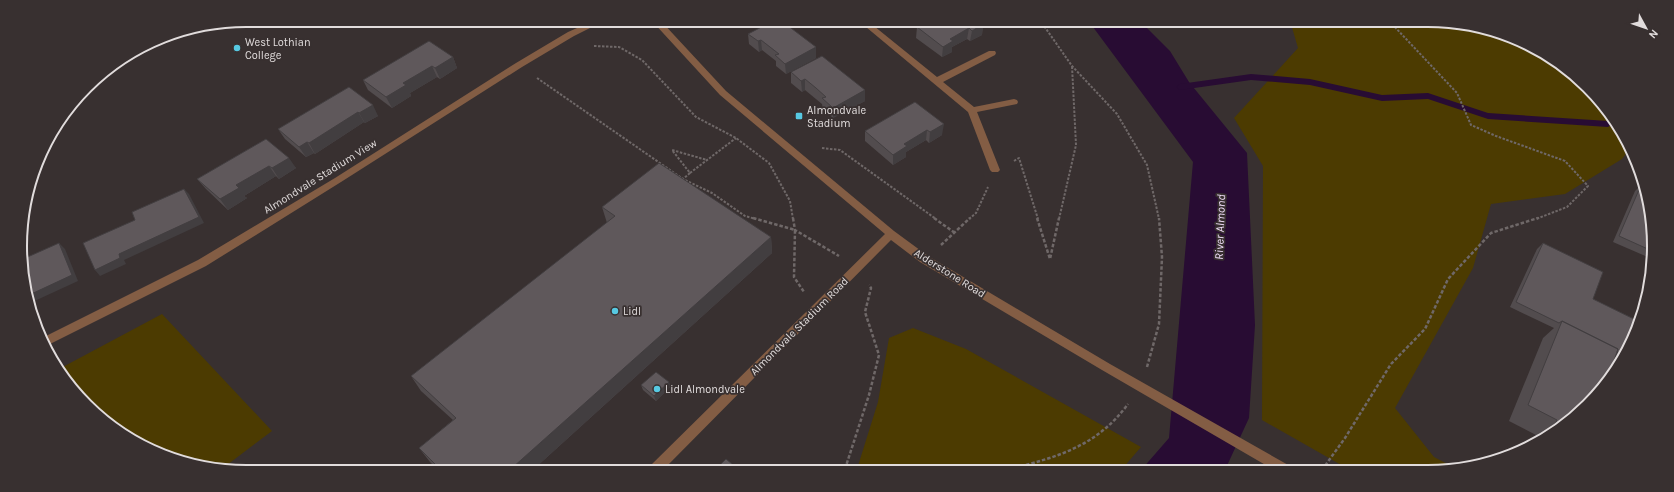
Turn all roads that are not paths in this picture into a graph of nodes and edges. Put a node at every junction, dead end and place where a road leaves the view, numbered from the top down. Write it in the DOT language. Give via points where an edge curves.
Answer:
graph roads {
  1 [pos="587,27"];
  2 [pos="662,27"];
  3 [pos="870,27"];
  4 [pos="992,53"];
  5 [pos="937,82"];
  6 [pos="1014,102"];
  7 [pos="972,110"];
  8 [pos="995,170"];
  9 [pos="891,234"];
  10 [pos="48,340"];
  11 [pos="660,465"];
  12 [pos="1277,465"];
  1 -- 10 [label="street, Almondvale Stadium View" via="519,65 202,263"];
  2 -- 9 [label="street, Alderstone Road" via="723,93"];
  3 -- 5 [label="street"];
  4 -- 5 [label="street"];
  5 -- 7 [label="street"];
  6 -- 7 [label="street"];
  7 -- 8 [label="street"];
  9 -- 11 [label="street, Almondvale Stadium Road"];
  9 -- 12 [label="street, Alderstone Road" via="924,259"];
}
